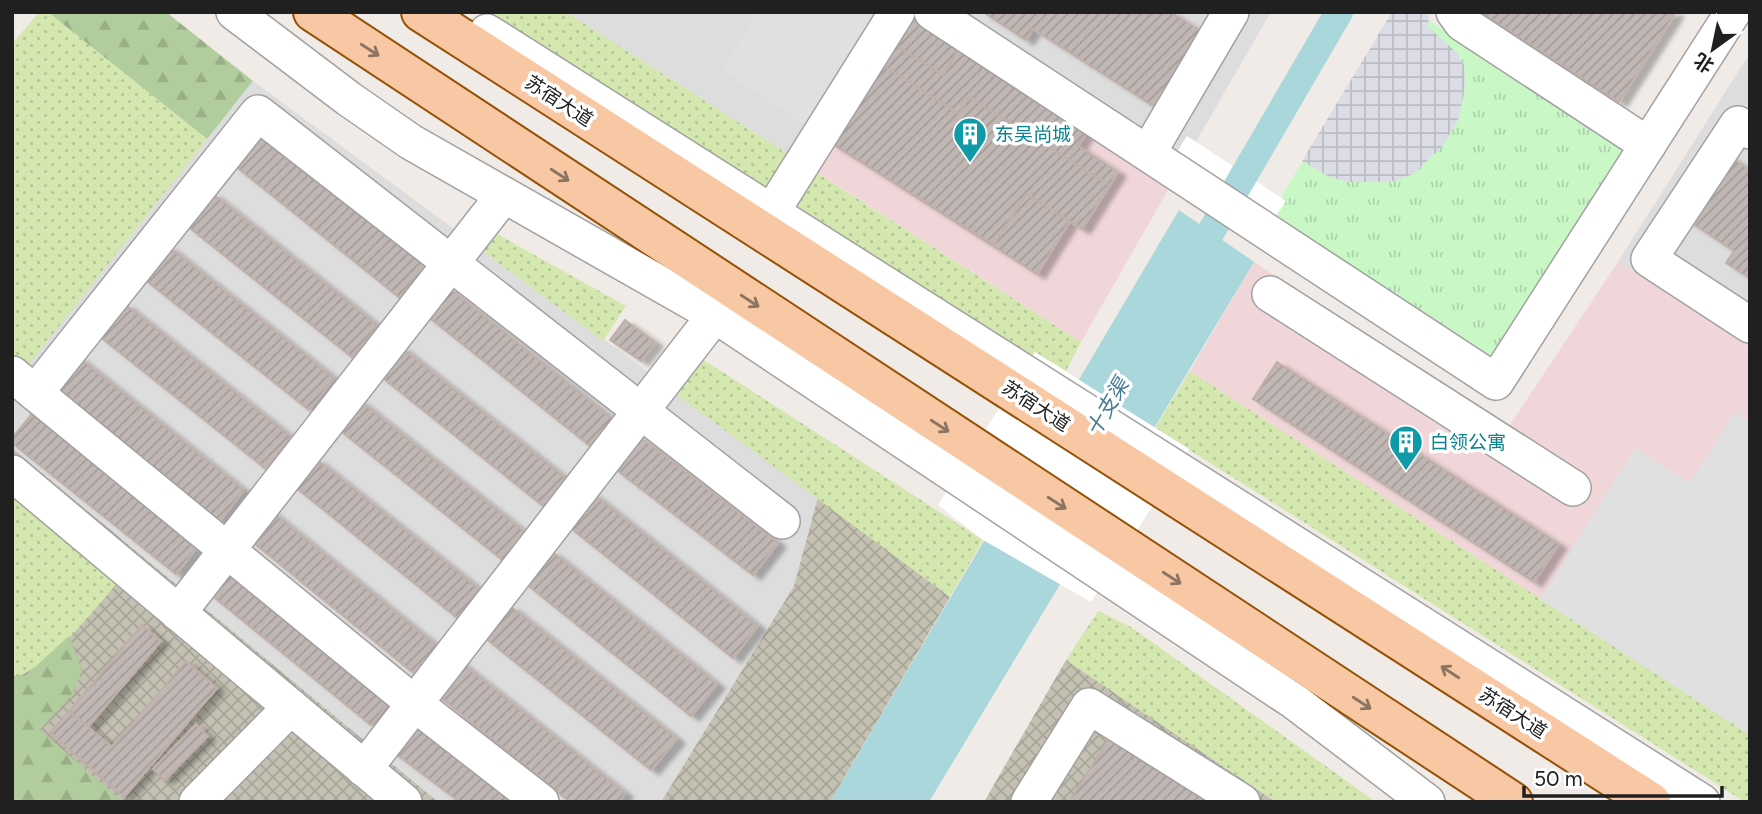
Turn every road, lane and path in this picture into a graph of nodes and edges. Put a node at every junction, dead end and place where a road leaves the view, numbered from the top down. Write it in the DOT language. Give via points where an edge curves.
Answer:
graph roads {
  1 [pos="234,12"];
  2 [pos="313,12"];
  3 [pos="421,12"];
  4 [pos="456,12"];
  5 [pos="897,12"];
  6 [pos="932,12"];
  7 [pos="1231,12"];
  8 [pos="1454,12"];
  9 [pos="1733,12"];
  10 [pos="1750,131"];
  11 [pos="1648,145"];
  12 [pos="1147,153"];
  13 [pos="504,195"];
  14 [pos="766,221"];
  15 [pos="451,263"];
  16 [pos="1270,293"];
  17 [pos="715,315"];
  18 [pos="1750,325"];
  19 [pos="1485,375"];
  20 [pos="24,384"];
  21 [pos="640,411"];
  22 [pos="1459,415"];
  23 [pos="1154,467"];
  24 [pos="12,473"];
  25 [pos="997,484"];
  26 [pos="1573,488"];
  27 [pos="782,521"];
  28 [pos="227,550"];
  29 [pos="1103,553"];
  30 [pos="178,612"];
  31 [pos="415,704"];
  32 [pos="291,707"];
  33 [pos="364,769"];
  34 [pos="197,802"];
  35 [pos="404,802"];
  36 [pos="541,802"];
  37 [pos="1029,802"];
  38 [pos="1242,802"];
  39 [pos="1427,802"];
  40 [pos="1513,802"];
  41 [pos="1651,802"];
  42 [pos="1702,802"];
  1 -- 13 [label="lane" via="401,135"];
  2 -- 25 [label="main road, one-way"];
  3 -- 14 [label="main road, 苏宿大道"];
  4 -- 14 [label="lane"];
  5 -- 14 [label="lane"];
  6 -- 12 [label="lane"];
  7 -- 12 [label="lane"];
  8 -- 11 [label="lane" via="1462,23"];
  9 -- 11 [label="lane"];
  10 -- 18 [label="lane" via="1738,124 1649,259"];
  11 -- 19 [label="lane" via="1496,382"];
  12 -- 19 [label="lane"];
  13 -- 15 [label="lane"];
  13 -- 17 [label="lane"];
  14 -- 23 [label="main road, 苏宿大道"];
  15 -- 20 [label="lane" via="258,113"];
  15 -- 21 [label="lane"];
  15 -- 28 [label="lane"];
  16 -- 22 [label="lane"];
  17 -- 21 [label="lane"];
  17 -- 25 [label="lane"];
  19 -- 22 [label="lane"];
  20 -- 28 [label="lane"];
  21 -- 27 [label="lane"];
  21 -- 31 [label="lane"];
  22 -- 26 [label="lane"];
  41 -- 23 [label="main road, 苏宿大道, one-way"];
  23 -- 42 [label="lane"];
  24 -- 30 [label="lane"];
  25 -- 29 [label="main road"];
  28 -- 30 [label="lane"];
  28 -- 31 [label="lane"];
  29 -- 39 [label="lane"];
  29 -- 40 [label="main road, one-way"];
  30 -- 32 [label="lane"];
  31 -- 33 [label="lane"];
  31 -- 36 [label="lane"];
  32 -- 33 [label="lane"];
  32 -- 34 [label="lane"];
  33 -- 35 [label="lane"];
  37 -- 38 [label="lane" via="1089,706"];
}
